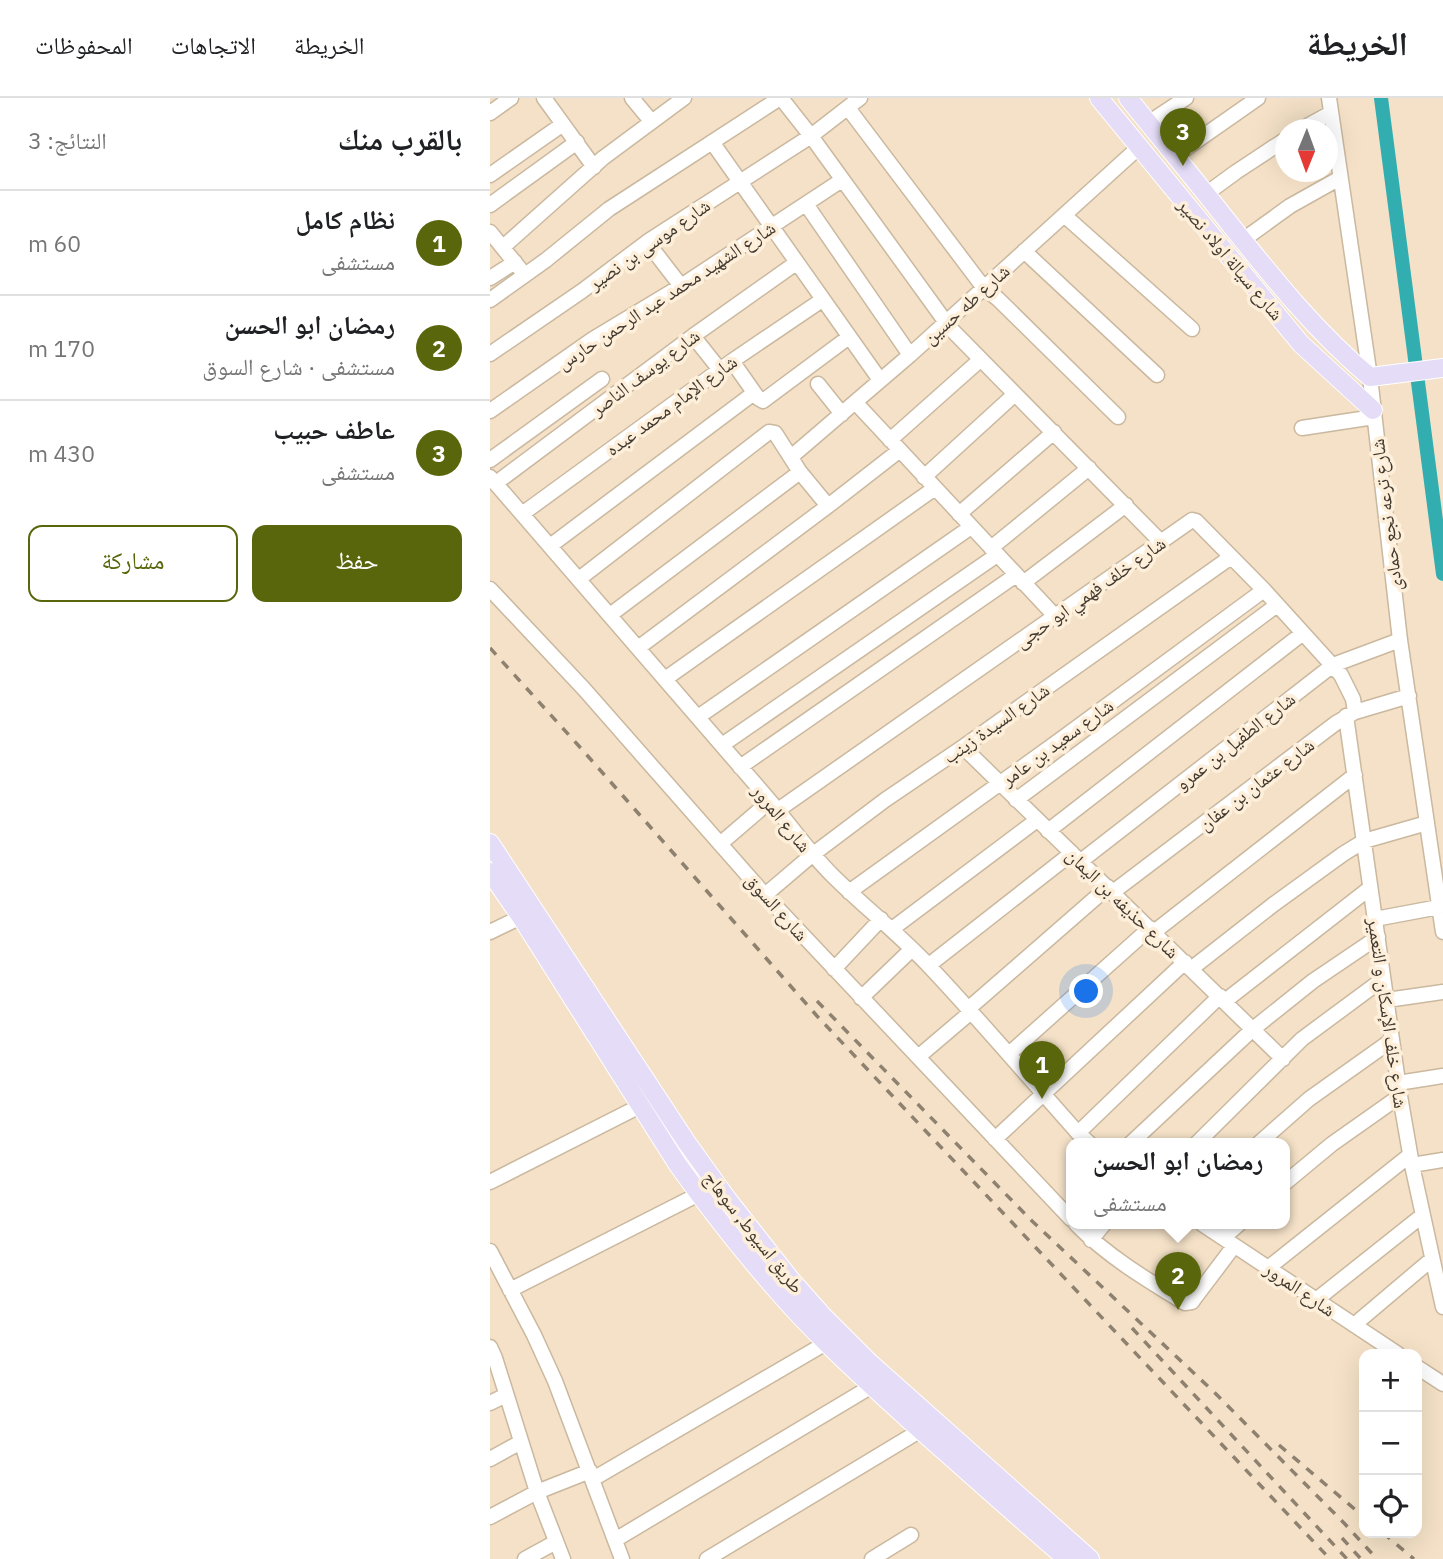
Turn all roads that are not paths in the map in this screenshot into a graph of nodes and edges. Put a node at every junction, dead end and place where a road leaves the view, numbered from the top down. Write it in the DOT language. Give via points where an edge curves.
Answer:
graph roads {
  1 [pos="511,98"];
  2 [pos="544,98"];
  3 [pos="632,98"];
  4 [pos="684,98"];
  5 [pos="781,98"];
  6 [pos="860,98"];
  7 [pos="1099,98"];
  8 [pos="1128,98"];
  9 [pos="1186,98"];
  10 [pos="1258,98"];
  11 [pos="1330,105"];
  12 [pos="848,108"];
  13 [pos="490,113"];
  14 [pos="1313,119"];
  15 [pos="651,121"];
  16 [pos="1148,123"];
  17 [pos="563,124"];
  18 [pos="811,135"];
  19 [pos="577,142"];
  20 [pos="712,142"];
  21 [pos="1275,146"];
  22 [pos="1138,148"];
  23 [pos="1175,156"];
  24 [pos="594,167"];
  25 [pos="490,175"];
  26 [pos="1340,178"];
  27 [pos="842,180"];
  28 [pos="740,183"];
  29 [pos="1206,194"];
  30 [pos="806,204"];
  31 [pos="490,205"];
  32 [pos="1064,215"];
  33 [pos="771,228"];
  34 [pos="490,232"];
  35 [pos="1243,240"];
  36 [pos="647,242"];
  37 [pos="503,247"];
  38 [pos="1024,251"];
  39 [pos="515,262"];
  40 [pos="796,263"];
  41 [pos="525,275"];
  42 [pos="490,278"];
  43 [pos="681,286"];
  44 [pos="984,288"];
  45 [pos="490,300"];
  46 [pos="822,300"];
  47 [pos="946,322"];
  48 [pos="1192,329"];
  49 [pos="693,336"];
  50 [pos="849,337"];
  51 [pos="490,355"];
  52 [pos="910,355"];
  53 [pos="980,360"];
  54 [pos="726,365"];
  55 [pos="1443,369"];
  56 [pos="1157,375"];
  57 [pos="1370,377"];
  58 [pos="601,379"];
  59 [pos="880,380"];
  60 [pos="818,384"];
  61 [pos="754,393"];
  62 [pos="1015,394"];
  63 [pos="855,402"];
  64 [pos="490,411"];
  65 [pos="1373,413"];
  66 [pos="842,414"];
  67 [pos="1118,417"];
  68 [pos="1302,428"];
  69 [pos="1054,432"];
  70 [pos="895,445"];
  71 [pos="791,457"];
  72 [pos="490,460"];
  73 [pos="1090,468"];
  74 [pos="800,472"];
  75 [pos="924,477"];
  76 [pos="493,480"];
  77 [pos="935,488"];
  78 [pos="1126,505"];
  79 [pos="828,506"];
  80 [pos="522,514"];
  81 [pos="959,514"];
  82 [pos="971,527"];
  83 [pos="1161,542"];
  84 [pos="550,546"];
  85 [pos="994,551"];
  86 [pos="1231,556"];
  87 [pos="579,579"];
  88 [pos="1019,579"];
  89 [pos="490,589"];
  90 [pos="1264,590"];
  91 [pos="1277,605"];
  92 [pos="610,615"];
  93 [pos="1055,616"];
  94 [pos="1304,633"];
  95 [pos="1400,640"];
  96 [pos="638,648"];
  97 [pos="1333,665"];
  98 [pos="665,679"];
  99 [pos="1409,696"];
  100 [pos="1351,714"];
  101 [pos="698,717"];
  102 [pos="722,745"];
  103 [pos="963,747"];
  104 [pos="740,767"];
  105 [pos="1355,775"];
  106 [pos="1000,783"];
  107 [pos="1016,800"];
  108 [pos="774,806"];
  109 [pos="1037,820"];
  110 [pos="1427,823"];
  111 [pos="1048,831"];
  112 [pos="1364,841"];
  113 [pos="490,843"];
  114 [pos="720,844"];
  115 [pos="813,855"];
  116 [pos="1076,857"];
  117 [pos="490,872"];
  118 [pos="1370,888"];
  119 [pos="1111,890"];
  120 [pos="849,892"];
  121 [pos="765,895"];
  122 [pos="1439,907"];
  123 [pos="521,917"];
  124 [pos="1375,919"];
  125 [pos="887,924"];
  126 [pos="1152,930"];
  127 [pos="490,932"];
  128 [pos="1443,932"];
  129 [pos="1378,937"];
  130 [pos="912,949"];
  131 [pos="929,965"];
  132 [pos="1188,966"];
  133 [pos="834,969"];
  134 [pos="1383,979"];
  135 [pos="1443,992"];
  136 [pos="861,998"];
  137 [pos="1222,999"];
  138 [pos="1387,1000"];
  139 [pos="970,1010"];
  140 [pos="1253,1029"];
  141 [pos="1392,1040"];
  142 [pos="1010,1054"];
  143 [pos="918,1058"];
  144 [pos="1283,1059"];
  145 [pos="1443,1076"];
  146 [pos="1399,1089"];
  147 [pos="1044,1094"];
  148 [pos="640,1106"];
  149 [pos="1078,1133"];
  150 [pos="1083,1138"];
  151 [pos="1136,1138"];
  152 [pos="1202,1138"];
  153 [pos="1265,1138"];
  154 [pos="995,1139"];
  155 [pos="1411,1160"];
  156 [pos="1443,1160"];
  157 [pos="1290,1179"];
  158 [pos="490,1182"];
  159 [pos="699,1194"];
  160 [pos="727,1199"];
  161 [pos="713,1211"];
  162 [pos="1066,1214"];
  163 [pos="1423,1215"];
  164 [pos="1081,1229"];
  165 [pos="1100,1229"];
  166 [pos="1209,1229"];
  167 [pos="1236,1229"];
  168 [pos="748,1240"];
  169 [pos="1091,1240"];
  170 [pos="1228,1242"];
  171 [pos="490,1251"];
  172 [pos="1435,1251"];
  173 [pos="1268,1268"];
  174 [pos="510,1290"];
  175 [pos="1316,1300"];
  176 [pos="1443,1307"];
  177 [pos="1354,1325"];
  178 [pos="826,1343"];
  179 [pos="1390,1349"];
  180 [pos="492,1354"];
  181 [pos="1422,1370"];
  182 [pos="1443,1384"];
  183 [pos="872,1386"];
  184 [pos="506,1395"];
  185 [pos="490,1404"];
  186 [pos="921,1430"];
  187 [pos="522,1442"];
  188 [pos="490,1459"];
  189 [pos="976,1469"];
  190 [pos="591,1475"];
  191 [pos="537,1492"];
  192 [pos="490,1517"];
  193 [pos="911,1535"];
  194 [pos="615,1540"];
  195 [pos="556,1542"];
  196 [pos="525,1559"];
  197 [pos="563,1559"];
  198 [pos="622,1559"];
  199 [pos="707,1559"];
  200 [pos="872,1559"];
  201 [pos="1067,1559"];
  202 [pos="1090,1559"];
  1 -- 13 [label="street"];
  2 -- 17 [label="street"];
  3 -- 15 [label="street"];
  4 -- 15 [label="street"];
  5 -- 18 [label="street"];
  5 -- 20 [label="street"];
  6 -- 12 [label="street, شارع موسى بن نصير"];
  7 -- 22 [label="main road, شارع سيالة اولاد نصير"];
  8 -- 16 [label="main road, شارع سيالة اولاد نصير"];
  9 -- 16 [label="street"];
  10 -- 23 [label="street"];
  11 -- 14 [label="street"];
  11 -- 26 [label="street, شارع ترعه نجع حمادى"];
  12 -- 18 [label="street, شارع موسى بن نصير"];
  12 -- 44 [label="street"];
  15 -- 24 [label="street"];
  16 -- 23 [label="main road, شارع سيالة اولاد نصير"];
  17 -- 19 [label="street"];
  17 -- 25 [label="street"];
  18 -- 27 [label="street"];
  18 -- 28 [label="street, شارع موسى بن نصير"];
  19 -- 24 [label="street"];
  19 -- 31 [label="street"];
  20 -- 28 [label="street"];
  20 -- 41 [label="street" via="608,209"];
  21 -- 29 [label="street"];
  22 -- 32 [label="street, شارع طه حسين"];
  22 -- 65 [label="main road, شارع سيالة اولاد نصير" via="1301,344"];
  23 -- 29 [label="main road, شارع سيالة اولاد نصير"];
  24 -- 37 [label="street"];
  26 -- 35 [label="street"];
  26 -- 57 [label="street, شارع ترعه نجع حمادى"];
  27 -- 30 [label="street, شارع الشهيد محمد عبد الرحمن حارس"];
  27 -- 47 [label="street"];
  28 -- 33 [label="street"];
  28 -- 36 [label="street, شارع موسى بن نصير"];
  29 -- 35 [label="main road, شارع سيالة اولاد نصير"];
  30 -- 33 [label="street, شارع الشهيد محمد عبد الرحمن حارس"];
  30 -- 52 [label="street"];
  32 -- 38 [label="street, شارع طه حسين"];
  32 -- 48 [label="street"];
  33 -- 40 [label="street"];
  33 -- 43 [label="street, شارع الشهيد محمد عبد الرحمن حارس"];
  34 -- 37 [label="street"];
  35 -- 57 [label="main road, شارع سيالة اولاد نصير" via="1316,327"];
  36 -- 43 [label="street"];
  36 -- 51 [label="street, شارع موسى بن نصير"];
  37 -- 39 [label="street"];
  38 -- 44 [label="street, شارع طه حسين"];
  38 -- 56 [label="street"];
  39 -- 41 [label="street"];
  39 -- 42 [label="street"];
  40 -- 46 [label="street"];
  40 -- 49 [label="street, شارع يوسف الناصر"];
  41 -- 45 [label="street"];
  43 -- 64 [label="street, شارع الشهيد محمد عبد الرحمن حارس" via="593,339"];
  44 -- 47 [label="street, شارع طه حسين"];
  44 -- 67 [label="street"];
  46 -- 50 [label="street"];
  46 -- 54 [label="street, شارع الإمام محمد عبده"];
  47 -- 52 [label="street, شارع طه حسين"];
  47 -- 53 [label="street"];
  49 -- 54 [label="street"];
  49 -- 76 [label="street, شارع يوسف الناصر"];
  50 -- 59 [label="street"];
  50 -- 61 [label="street" via="766,400"];
  52 -- 59 [label="street, شارع طه حسين"];
  53 -- 62 [label="street"];
  53 -- 70 [label="street"];
  54 -- 61 [label="street"];
  54 -- 80 [label="street, شارع الإمام محمد عبده"];
  55 -- 57 [label="main road"];
  57 -- 65 [label="street, شارع ترعه نجع حمادى"];
  58 -- 72 [label="street"];
  59 -- 63 [label="street, شارع طه حسين"];
  60 -- 66 [label="street"];
  61 -- 84 [label="street"];
  62 -- 69 [label="street"];
  62 -- 75 [label="street"];
  63 -- 66 [label="street, شارع طه حسين"];
  63 -- 70 [label="street"];
  65 -- 68 [label="street"];
  65 -- 95 [label="street, شارع ترعه نجع حمادى"];
  66 -- 71 [label="street, شارع طه حسين"];
  69 -- 73 [label="street"];
  69 -- 81 [label="street"];
  70 -- 75 [label="street"];
  70 -- 79 [label="street"];
  71 -- 74 [label="street"];
  71 -- 87 [label="street" via="775,433 769,432"];
  73 -- 78 [label="street"];
  73 -- 85 [label="street"];
  74 -- 79 [label="street"];
  74 -- 92 [label="street"];
  75 -- 77 [label="street"];
  76 -- 80 [label="street, شارع المرور"];
  77 -- 81 [label="street"];
  77 -- 98 [label="street"];
  78 -- 83 [label="street"];
  78 -- 88 [label="street"];
  79 -- 96 [label="street"];
  80 -- 84 [label="street, شارع المرور"];
  81 -- 82 [label="street"];
  82 -- 85 [label="street"];
  82 -- 101 [label="street"];
  83 -- 86 [label="street, شارع خلف فهمي ابو حجى" via="1194,520"];
  83 -- 93 [label="street, شارع خلف فهمي ابو حجى"];
  84 -- 87 [label="street, شارع المرور"];
  85 -- 88 [label="street"];
  85 -- 102 [label="street"];
  86 -- 90 [label="street, شارع خلف فهمي ابو حجى"];
  86 -- 103 [label="street, شارع السيدة زينب"];
  87 -- 92 [label="street, شارع المرور"];
  88 -- 93 [label="street"];
  88 -- 104 [label="street"];
  89 -- 114 [label="street, شارع السوق"];
  90 -- 91 [label="street, شارع خلف فهمي ابو حجى"];
  90 -- 106 [label="street, شارع سعيد بن عامر"];
  91 -- 94 [label="street, شارع خلف فهمي ابو حجى"];
  91 -- 107 [label="street"];
  92 -- 96 [label="street, شارع المرور"];
  93 -- 108 [label="street, شارع خلف فهمي ابو حجى"];
  94 -- 97 [label="street, شارع خلف فهمي ابو حجى"];
  94 -- 111 [label="street"];
  95 -- 97 [label="street, شارع الطفيل بن عمرو"];
  95 -- 99 [label="street, شارع ترعه نجع حمادى"];
  96 -- 98 [label="street, شارع المرور"];
  97 -- 100 [label="street, شارع خلف فهمي ابو حجى" via="1353,699"];
  97 -- 116 [label="street, شارع الطفيل بن عمرو"];
  98 -- 101 [label="street, شارع المرور"];
  99 -- 100 [label="street, شارع عثمان بن عفان"];
  99 -- 110 [label="street, شارع ترعه نجع حمادى"];
  100 -- 105 [label="street, شارع خلف الإسكان و التعمير"];
  100 -- 119 [label="street, شارع عثمان بن عفان"];
  101 -- 102 [label="street, شارع المرور"];
  102 -- 104 [label="street, شارع المرور"];
  103 -- 106 [label="street, شارع حذيفه بن اليمان"];
  103 -- 115 [label="street, شارع السيدة زينب"];
  104 -- 108 [label="street, شارع المرور"];
  105 -- 112 [label="street, شارع خلف الإسكان و التعمير"];
  105 -- 126 [label="street"];
  106 -- 107 [label="street, شارع حذيفه بن اليمان"];
  106 -- 120 [label="street, شارع سعيد بن عامر"];
  107 -- 109 [label="street, شارع حذيفه بن اليمان"];
  108 -- 114 [label="street, شارع خلف فهمي ابو حجى"];
  108 -- 115 [label="street, شارع المرور"];
  109 -- 111 [label="street, شارع حذيفه بن اليمان"];
  109 -- 125 [label="street"];
  110 -- 112 [label="street"];
  110 -- 122 [label="street, شارع ترعه نجع حمادى"];
  111 -- 116 [label="street, شارع حذيفه بن اليمان"];
  112 -- 118 [label="street, شارع خلف الإسكان و التعمير"];
  112 -- 132 [label="street"];
  113 -- 160 [label="main road, طريق اسيوط, سوهاج"];
  114 -- 121 [label="street, شارع السوق"];
  115 -- 120 [label="street, شارع المرور"];
  115 -- 121 [label="street, شارع السيدة زينب"];
  116 -- 119 [label="street, شارع حذيفه بن اليمان"];
  116 -- 131 [label="street, شارع الطفيل بن عمرو"];
  117 -- 123 [label="main road, طريق اسيوط, سوهاج"];
  118 -- 124 [label="street, شارع خلف الإسكان و التعمير"];
  118 -- 137 [label="street"];
  119 -- 126 [label="street, شارع حذيفه بن اليمان"];
  119 -- 139 [label="street, شارع عثمان بن عفان"];
  120 -- 125 [label="street, شارع المرور"];
  121 -- 133 [label="street, شارع السوق"];
  122 -- 124 [label="street"];
  122 -- 128 [label="street, شارع ترعه نجع حمادى"];
  123 -- 127 [label="street"];
  123 -- 148 [label="main road, طريق اسيوط, سوهاج"];
  124 -- 129 [label="street, شارع خلف الإسكان و التعمير"];
  125 -- 130 [label="street, شارع المرور"];
  125 -- 133 [label="street"];
  126 -- 132 [label="street, شارع حذيفه بن اليمان"];
  126 -- 142 [label="street"];
  129 -- 134 [label="street, شارع خلف الإسكان و التعمير"];
  129 -- 140 [label="street"];
  130 -- 131 [label="street, شارع المرور"];
  130 -- 136 [label="street"];
  131 -- 139 [label="street, شارع المرور"];
  132 -- 137 [label="street, شارع حذيفه بن اليمان"];
  132 -- 147 [label="street"];
  133 -- 136 [label="street, شارع السوق"];
  134 -- 138 [label="street, شارع خلف الإسكان و التعمير"];
  134 -- 144 [label="street" via="1302,1039"];
  135 -- 138 [label="street"];
  136 -- 143 [label="street, شارع السوق"];
  137 -- 140 [label="street, شارع حذيفه بن اليمان"];
  137 -- 149 [label="street"];
  138 -- 141 [label="street, شارع خلف الإسكان و التعمير"];
  139 -- 142 [label="street, شارع المرور"];
  139 -- 143 [label="street, شارع عثمان بن عفان"];
  140 -- 144 [label="street, شارع حذيفه بن اليمان"];
  140 -- 151 [label="street"];
  141 -- 146 [label="street, شارع خلف الإسكان و التعمير"];
  141 -- 153 [label="street" via="1309,1099"];
  142 -- 147 [label="street, شارع المرور"];
  143 -- 154 [label="street, شارع السوق"];
  144 -- 152 [label="street"];
  145 -- 146 [label="street"];
  146 -- 155 [label="street, شارع خلف الإسكان و التعمير"];
  146 -- 157 [label="street"];
  147 -- 149 [label="street, شارع المرور"];
  147 -- 154 [label="street"];
  148 -- 158 [label="street"];
  148 -- 159 [label="main road, طريق اسيوط, سوهاج"];
  149 -- 150 [label="street, شارع المرور"];
  154 -- 162 [label="street, شارع السوق"];
  155 -- 156 [label="street"];
  155 -- 163 [label="street, شارع خلف الإسكان و التعمير"];
  155 -- 173 [label="street"];
  159 -- 161 [label="main road, طريق اسيوط, سوهاج"];
  159 -- 174 [label="street"];
  160 -- 161 [label="main road" via="724,1209"];
  160 -- 168 [label="main road, طريق اسيوط, سوهاج"];
  161 -- 168 [label="main road, طريق اسيوط, سوهاج"];
  163 -- 172 [label="street, شارع خلف الإسكان و التعمير"];
  163 -- 175 [label="street"];
  164 -- 169 [label="street"];
  165 -- 169 [label="street"];
  166 -- 170 [label="street, شارع المرور"];
  167 -- 170 [label="street"];
  168 -- 178 [label="main road, طريق اسيوط, سوهاج" via="774,1287"];
  168 -- 189 [label="main road, طريق اسيوط, سوهاج"];
  169 -- 170 [label="street" via="1185,1303 1195,1299"];
  170 -- 173 [label="street, شارع المرور"];
  171 -- 174 [label="street"];
  172 -- 176 [label="street, شارع خلف الإسكان و التعمير"];
  172 -- 177 [label="street"];
  173 -- 175 [label="street, شارع المرور"];
  174 -- 190 [label="street" via="555,1381"];
  175 -- 177 [label="street, شارع المرور"];
  177 -- 179 [label="street, شارع المرور"];
  178 -- 183 [label="main road, طريق اسيوط, سوهاج"];
  178 -- 190 [label="street"];
  180 -- 184 [label="street"];
  181 -- 182 [label="street"];
  183 -- 186 [label="main road, طريق اسيوط, سوهاج"];
  183 -- 194 [label="street"];
  184 -- 185 [label="street"];
  184 -- 187 [label="street"];
  186 -- 189 [label="main road, طريق اسيوط, سوهاج"];
  186 -- 199 [label="street"];
  187 -- 188 [label="street"];
  187 -- 191 [label="street"];
  189 -- 201 [label="main road, طريق اسيوط, سوهاج"];
  189 -- 202 [label="main road, طريق اسيوط, سوهاج"];
  190 -- 191 [label="street"];
  190 -- 194 [label="street"];
  191 -- 192 [label="street"];
  191 -- 195 [label="street"];
  193 -- 200 [label="street"];
  194 -- 198 [label="street"];
  195 -- 196 [label="street"];
  195 -- 197 [label="street"];
}
